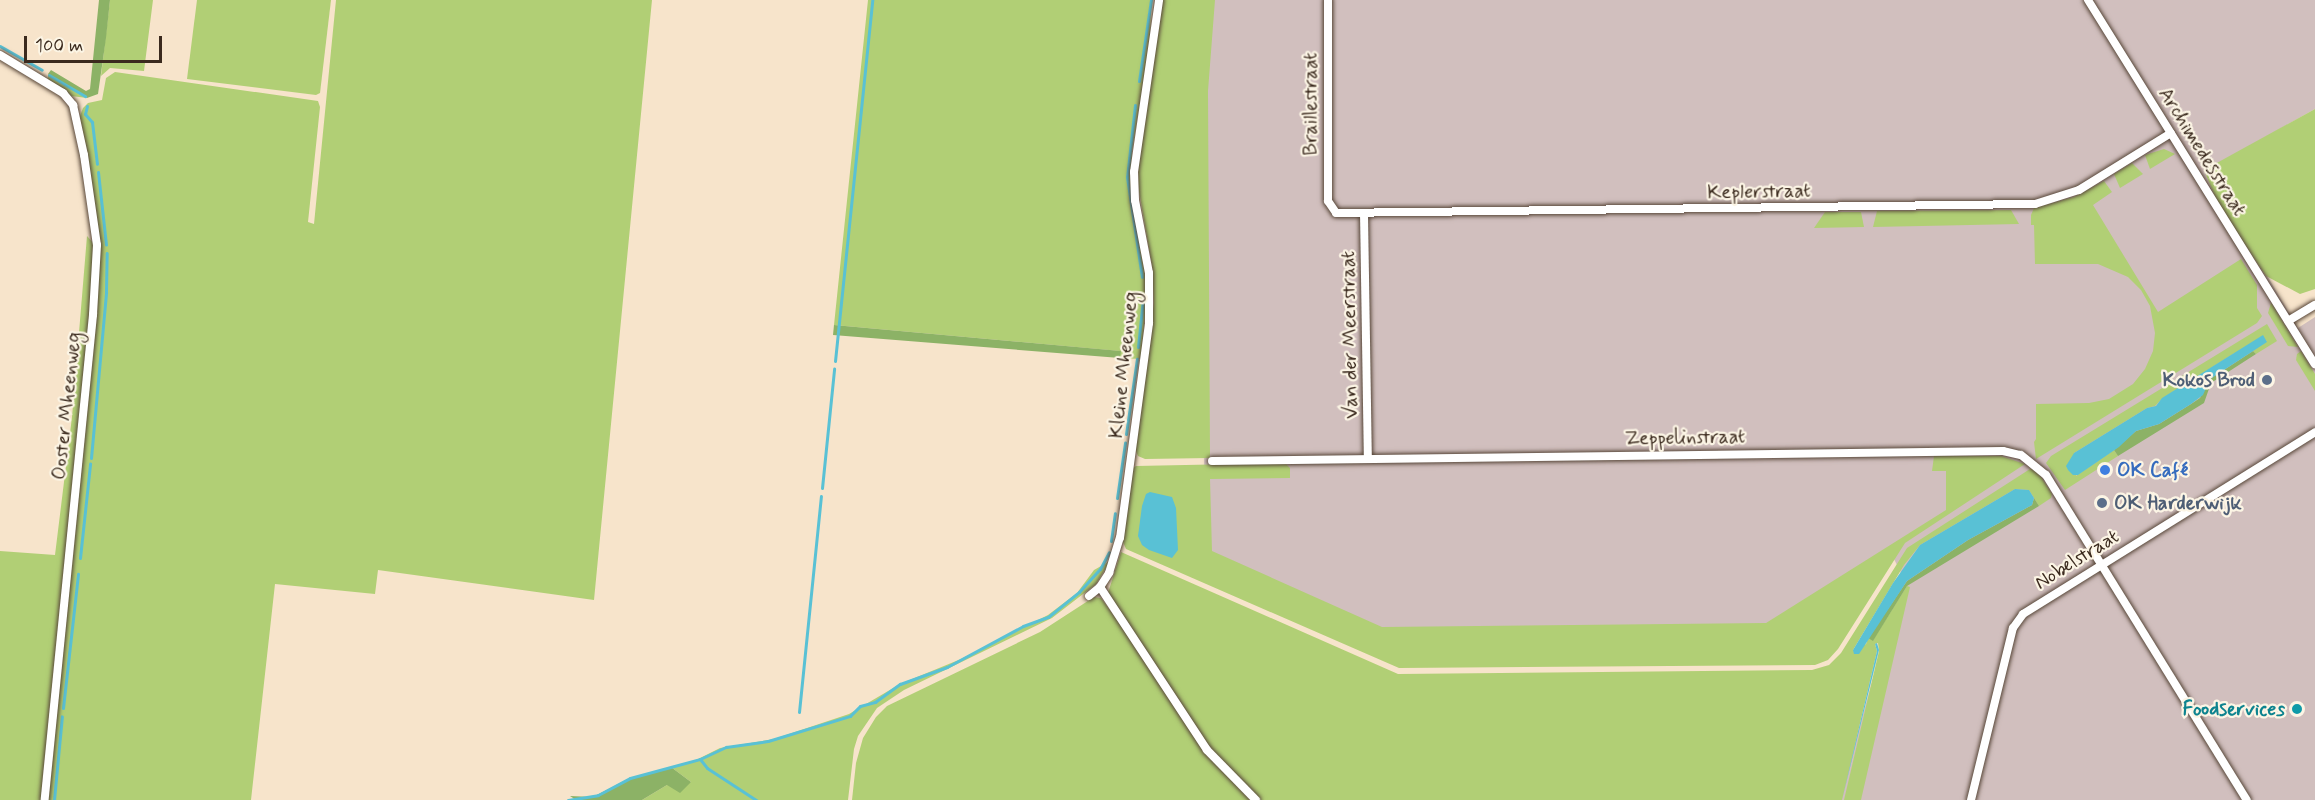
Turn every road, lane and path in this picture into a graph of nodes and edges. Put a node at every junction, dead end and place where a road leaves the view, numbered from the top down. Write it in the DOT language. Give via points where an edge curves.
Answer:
graph roads {
  1 [pos="1159,0"];
  2 [pos="1328,0"];
  3 [pos="2088,0"];
  4 [pos="0,55"];
  5 [pos="2171,133"];
  6 [pos="1330,208"];
  7 [pos="1364,213"];
  8 [pos="2315,305"];
  9 [pos="2288,321"];
  10 [pos="2315,364"];
  11 [pos="2315,432"];
  12 [pos="1368,458"];
  13 [pos="1212,461"];
  14 [pos="2102,564"];
  15 [pos="1100,587"];
  16 [pos="1089,596"];
  17 [pos="45,800"];
  18 [pos="1256,800"];
  19 [pos="1971,800"];
  20 [pos="2247,800"];
  1 -- 15 [label="street, Kleine Mheenweg" via="1134,172 1135,200 1150,281 1149,322 1120,538 1109,573"];
  2 -- 6 [label="street, Braillestraat"];
  3 -- 5 [label="street, Archimedesstraat"];
  4 -- 17 [label="street, Ooster Mheenweg" via="63,93 73,105 96,245 93,315"];
  5 -- 7 [label="street, Keplerstraat" via="2079,190 2035,204"];
  5 -- 9 [label="street, Archimedesstraat"];
  6 -- 7 [label="street, Keplerstraat" via="1336,213"];
  7 -- 12 [label="street, Van der Meerstraat"];
  8 -- 9 [label="street"];
  9 -- 10 [label="street, Archimedesstraat"];
  11 -- 14 [label="street, Nobelstraat"];
  12 -- 13 [label="street, Zeppelinstraat"];
  12 -- 14 [label="street, Zeppelinstraat" via="2003,451 2033,461 2046,475"];
  14 -- 19 [label="street, Nobelstraat" via="2023,614 2013,628"];
  14 -- 20 [label="street, Zeppelinstraat"];
  15 -- 16 [label="street, Kleine Mheenweg"];
  15 -- 18 [label="street" via="1207,750"];
}
